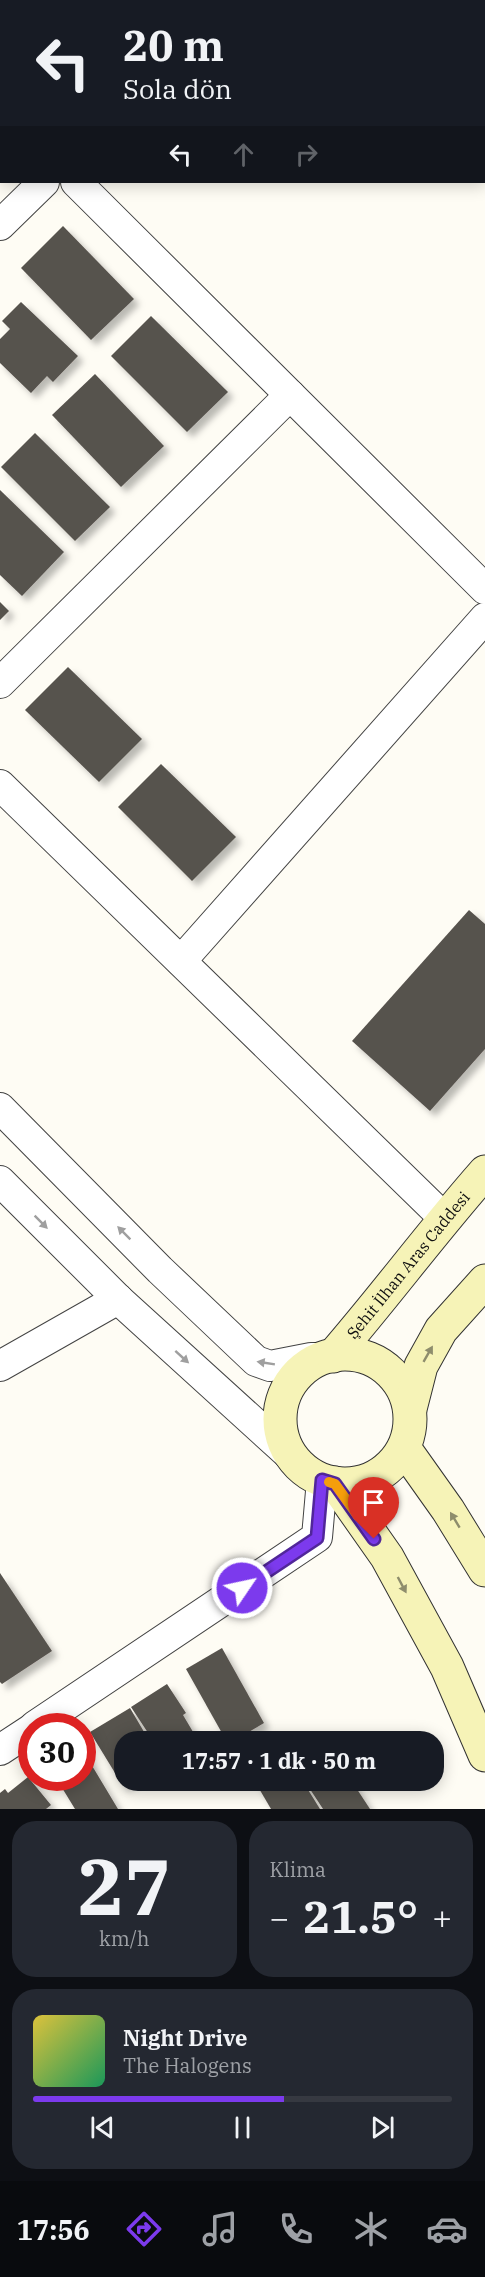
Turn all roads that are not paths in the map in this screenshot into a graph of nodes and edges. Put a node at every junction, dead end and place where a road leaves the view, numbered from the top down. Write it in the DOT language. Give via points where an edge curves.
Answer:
graph roads {
  1 [pos="43,183"];
  2 [pos="77,183"];
  3 [pos="0,225"];
  4 [pos="290,395"];
  5 [pos="485,589"];
  6 [pos="485,618"];
  7 [pos="0,683"];
  8 [pos="0,785"];
  9 [pos="181,961"];
  10 [pos="0,1108"];
  11 [pos="485,1172"];
  12 [pos="0,1181"];
  13 [pos="444,1218"];
  14 [pos="485,1281"];
  15 [pos="118,1299"];
  16 [pos="328,1357"];
  17 [pos="0,1366"];
  18 [pos="410,1409"];
  19 [pos="404,1448"];
  20 [pos="294,1459"];
  21 [pos="329,1482"];
  22 [pos="485,1570"];
  23 [pos="54,1713"];
  24 [pos="18,1738"];
  25 [pos="0,1750"];
  26 [pos="485,1755"];
  1 -- 3 [label="street"];
  2 -- 4 [label="street"];
  4 -- 5 [label="street"];
  4 -- 7 [label="street"];
  6 -- 9 [label="street"];
  8 -- 9 [label="street"];
  9 -- 13 [label="street"];
  16 -- 10 [label="street, one-way" via="270,1366 256,1361"];
  11 -- 13 [label="main road, Şehit İlhan Aras Caddesi"];
  12 -- 15 [label="street, one-way"];
  13 -- 16 [label="main road, Şehit İlhan Aras Caddesi" via="377,1305"];
  18 -- 14 [label="main road, one-way" via="421,1366 441,1330"];
  15 -- 17 [label="street"];
  15 -- 20 [label="street, one-way"];
  16 -- 18 [label="main road" via="361,1356 378,1363 393,1375"];
  16 -- 20 [label="main road" via="308,1366 285,1393 280,1428"];
  18 -- 19 [label="main road" via="410,1429"];
  19 -- 21 [label="main road" via="382,1473 368,1480 352,1484"];
  22 -- 19 [label="main road, one-way"];
  20 -- 21 [label="main road" via="307,1472"];
  21 -- 23 [label="street" via="317,1538"];
  21 -- 26 [label="main road, one-way" via="387,1557 447,1667"];
  24 -- 25 [label="street"];
}
